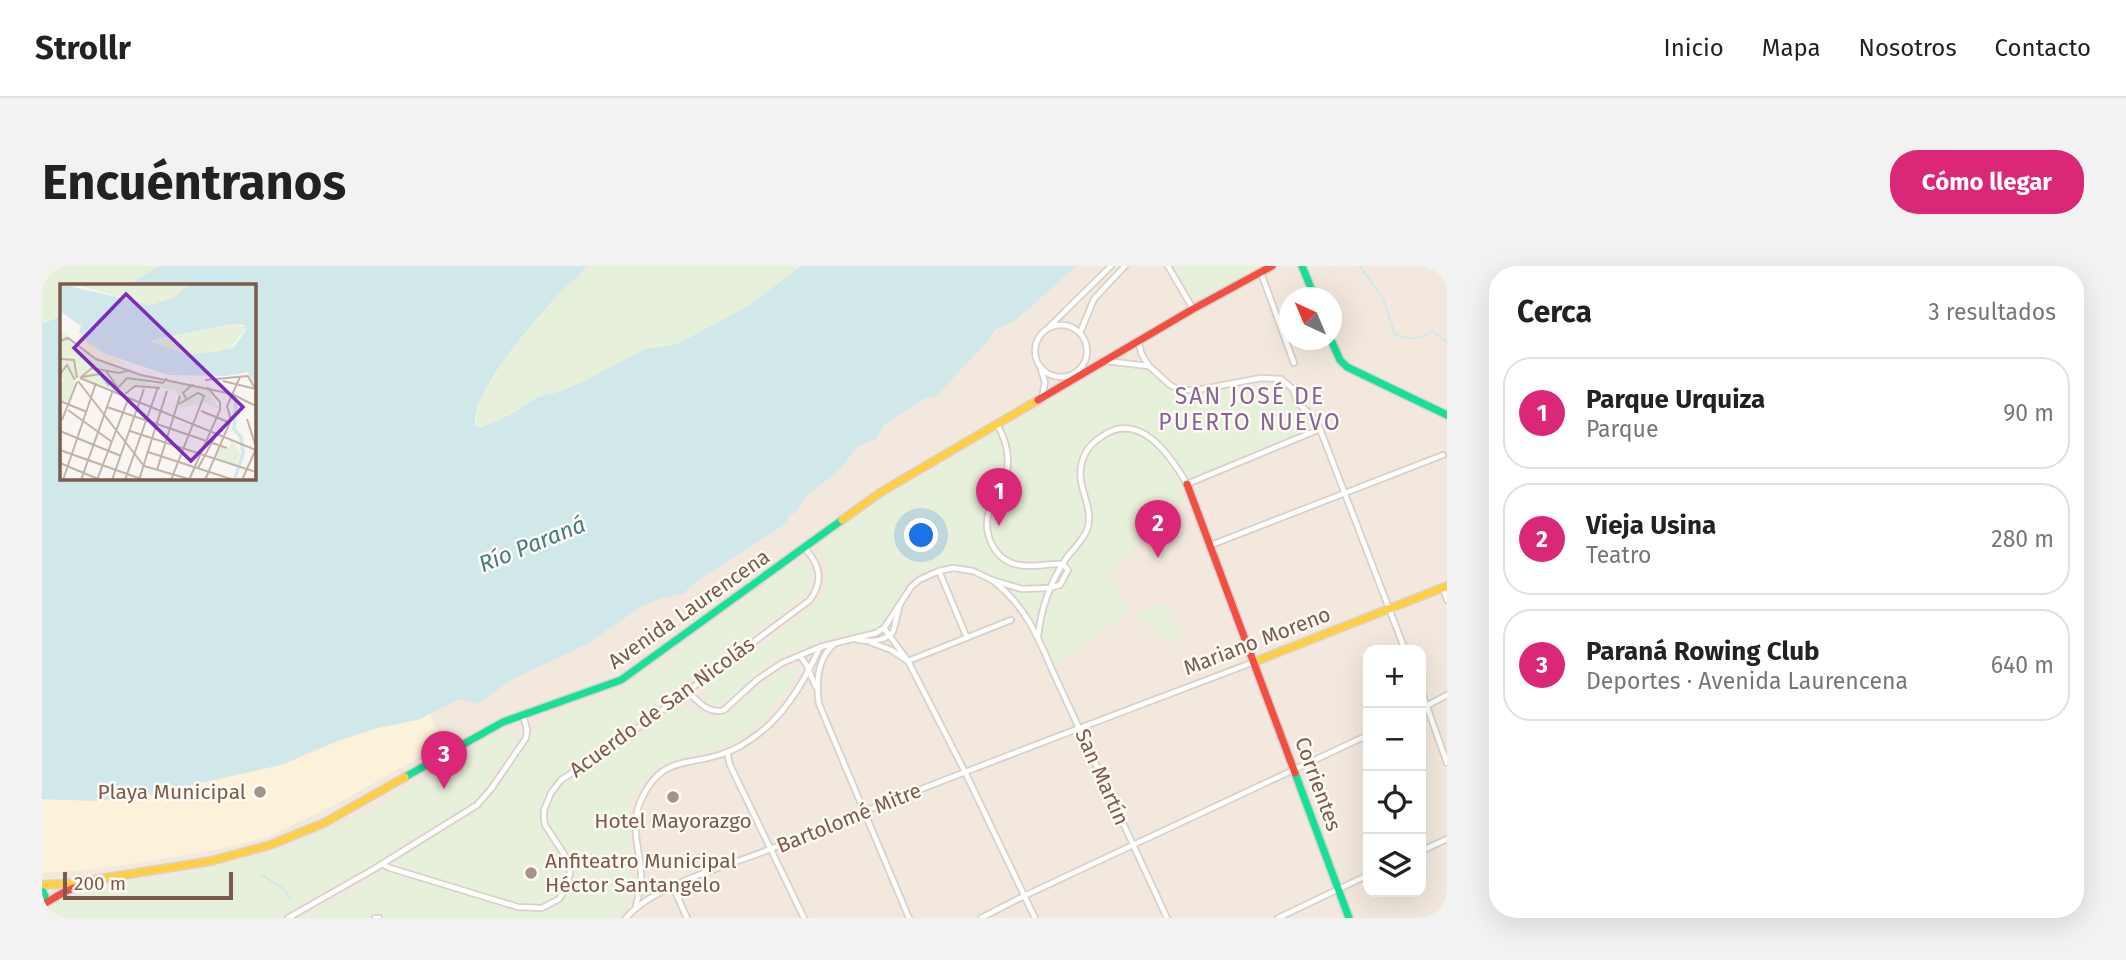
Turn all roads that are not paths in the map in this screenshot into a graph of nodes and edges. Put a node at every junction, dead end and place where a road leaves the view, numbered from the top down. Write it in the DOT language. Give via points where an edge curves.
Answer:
graph roads {
  1 [pos="1111,266"];
  2 [pos="1125,266"];
  3 [pos="1168,266"];
  4 [pos="1272,266"];
  5 [pos="1302,266"];
  6 [pos="1437,266"];
  7 [pos="1261,272"];
  8 [pos="1447,276"];
  9 [pos="1311,287"];
  10 [pos="1193,309"];
  11 [pos="1048,329"];
  12 [pos="1080,333"];
  13 [pos="1139,342"];
  14 [pos="1336,350"];
  15 [pos="1106,361"];
  16 [pos="1294,363"];
  17 [pos="1039,366"];
  18 [pos="1149,366"];
  19 [pos="1042,398"];
  20 [pos="1447,415"];
  21 [pos="997,424"];
  22 [pos="1320,429"];
  23 [pos="1443,455"];
  24 [pos="1187,484"];
  25 [pos="1343,494"];
  26 [pos="1211,545"];
  27 [pos="804,547"];
  28 [pos="1063,564"];
  29 [pos="939,571"];
  30 [pos="992,580"];
  31 [pos="1445,587"];
  32 [pos="1050,588"];
  33 [pos="1447,600"];
  34 [pos="900,604"];
  35 [pos="1389,608"];
  36 [pos="1011,620"];
  37 [pos="884,628"];
  38 [pos="890,636"];
  39 [pos="1038,636"];
  40 [pos="967,638"];
  41 [pos="854,639"];
  42 [pos="867,642"];
  43 [pos="835,643"];
  44 [pos="1403,645"];
  45 [pos="820,647"];
  46 [pos="800,656"];
  47 [pos="908,661"];
  48 [pos="1254,662"];
  49 [pos="808,672"];
  50 [pos="817,687"];
  51 [pos="687,691"];
  52 [pos="1447,695"];
  53 [pos="1427,706"];
  54 [pos="1423,708"];
  55 [pos="523,715"];
  56 [pos="1079,728"];
  57 [pos="1363,737"];
  58 [pos="727,752"];
  59 [pos="1447,763"];
  60 [pos="1294,771"];
  61 [pos="965,772"];
  62 [pos="865,810"];
  63 [pos="1447,839"];
  64 [pos="1133,846"];
  65 [pos="771,849"];
  66 [pos="1426,849"];
  67 [pos="382,864"];
  68 [pos="1363,877"];
  69 [pos="106,878"];
  70 [pos="673,887"];
  71 [pos="42,888"];
  72 [pos="1338,889"];
  73 [pos="1024,896"];
  74 [pos="42,905"];
  75 [pos="635,907"];
  76 [pos="288,918"];
  77 [pos="626,918"];
  78 [pos="687,918"];
  79 [pos="804,918"];
  80 [pos="909,918"];
  81 [pos="981,918"];
  82 [pos="1035,918"];
  83 [pos="1167,918"];
  84 [pos="1278,918"];
  85 [pos="1349,918"];
  1 -- 11 [label="street"];
  2 -- 12 [label="street" via="1094,299"];
  3 -- 10 [label="street"];
  4 -- 7 [label="street, Avenida Laurencena"];
  5 -- 9 [label="street"];
  6 -- 8 [label="street"];
  7 -- 10 [label="street, Avenida Laurencena"];
  7 -- 16 [label="street"];
  10 -- 13 [label="street, Avenida Laurencena"];
  11 -- 12 [label="street" via="1063,325"];
  11 -- 17 [label="street" via="1035,350"];
  12 -- 17 [label="street" via="1086,349 1079,370 1058,377"];
  13 -- 15 [label="street, Avenida Laurencena"];
  13 -- 18 [label="street"];
  14 -- 20 [label="street" via="1348,368"];
  15 -- 18 [label="street"];
  15 -- 19 [label="street, Avenida Laurencena"];
  17 -- 19 [label="street" via="1045,382"];
  18 -- 22 [label="street" via="1183,391 1278,378 1293,389"];
  19 -- 21 [label="street, Avenida Laurencena"];
  21 -- 27 [label="street, Avenida Laurencena" via="881,492"];
  21 -- 28 [label="street" via="1006,442 1008,464 988,513 991,544 1011,564"];
  22 -- 24 [label="street"];
  22 -- 25 [label="street"];
  23 -- 25 [label="street"];
  24 -- 26 [label="street, Corrientes"];
  24 -- 28 [label="street" via="1148,436 1123,428 1106,433 1082,460 1087,529"];
  25 -- 26 [label="street"];
  25 -- 35 [label="street"];
  26 -- 48 [label="street, Corrientes"];
  27 -- 51 [label="street, Acuerdo de San Nicolás" via="820,575 810,600"];
  27 -- 55 [label="street, Avenida Laurencena" via="635,672"];
  28 -- 32 [label="street"];
  28 -- 32 [label="street" via="1068,570 1065,579"];
  29 -- 30 [label="street" via="965,569"];
  29 -- 34 [label="street" via="919,580"];
  29 -- 40 [label="street"];
  30 -- 32 [label="street" via="1022,589"];
  30 -- 39 [label="street, San Martín" via="1016,602"];
  31 -- 33 [label="street"];
  31 -- 35 [label="street, Mariano Moreno"];
  32 -- 39 [label="street" via="1041,609"];
  34 -- 37 [label="street"];
  34 -- 38 [label="street"];
  35 -- 44 [label="street"];
  35 -- 48 [label="street, Mariano Moreno"];
  36 -- 40 [label="street"];
  37 -- 38 [label="street"];
  37 -- 41 [label="street"];
  38 -- 42 [label="street"];
  38 -- 47 [label="street"];
  39 -- 56 [label="street, San Martín"];
  40 -- 47 [label="street"];
  41 -- 42 [label="street"];
  41 -- 43 [label="street"];
  42 -- 47 [label="street"];
  43 -- 45 [label="street"];
  43 -- 50 [label="street" via="825,653"];
  45 -- 46 [label="street"];
  45 -- 49 [label="street"];
  46 -- 49 [label="street"];
  46 -- 51 [label="street" via="770,669 724,710 712,711"];
  47 -- 61 [label="street"];
  48 -- 56 [label="street, Mariano Moreno"];
  48 -- 60 [label="street, Corrientes"];
  49 -- 50 [label="street"];
  49 -- 58 [label="street" via="774,720"];
  50 -- 62 [label="street" via="819,705"];
  51 -- 67 [label="street, Acuerdo de San Nicolás" via="555,785 544,810 545,825 564,854 570,874 564,892 551,905 518,907"];
  52 -- 53 [label="street"];
  53 -- 54 [label="street"];
  53 -- 59 [label="street"];
  55 -- 67 [label="street" via="526,738 481,802"];
  55 -- 69 [label="street, Avenida Laurencena" via="487,730 303,833 225,858"];
  56 -- 61 [label="street, Bartolomé Mitre"];
  56 -- 64 [label="street, San Martín"];
  57 -- 60 [label="street"];
  58 -- 65 [label="street"];
  58 -- 75 [label="street" via="676,763 656,778 643,797 635,825 642,873"];
  60 -- 64 [label="street"];
  60 -- 72 [label="street, Corrientes"];
  61 -- 62 [label="street, Bartolomé Mitre"];
  61 -- 73 [label="street"];
  62 -- 65 [label="street, Bartolomé Mitre"];
  62 -- 80 [label="street"];
  63 -- 66 [label="street"];
  64 -- 73 [label="street"];
  64 -- 83 [label="street, San Martín"];
  65 -- 70 [label="street, Bartolomé Mitre"];
  65 -- 79 [label="street"];
  67 -- 76 [label="street"];
  68 -- 72 [label="street"];
  69 -- 71 [label="street, Avenida Laurencena"];
  69 -- 74 [label="street" via="66,891"];
  70 -- 75 [label="street, Bartolomé Mitre"];
  70 -- 78 [label="street"];
  71 -- 74 [label="street"];
  72 -- 84 [label="street"];
  72 -- 85 [label="street, Corrientes"];
  73 -- 81 [label="street"];
  73 -- 82 [label="street"];
  75 -- 77 [label="street, Bartolomé Mitre"];
}
